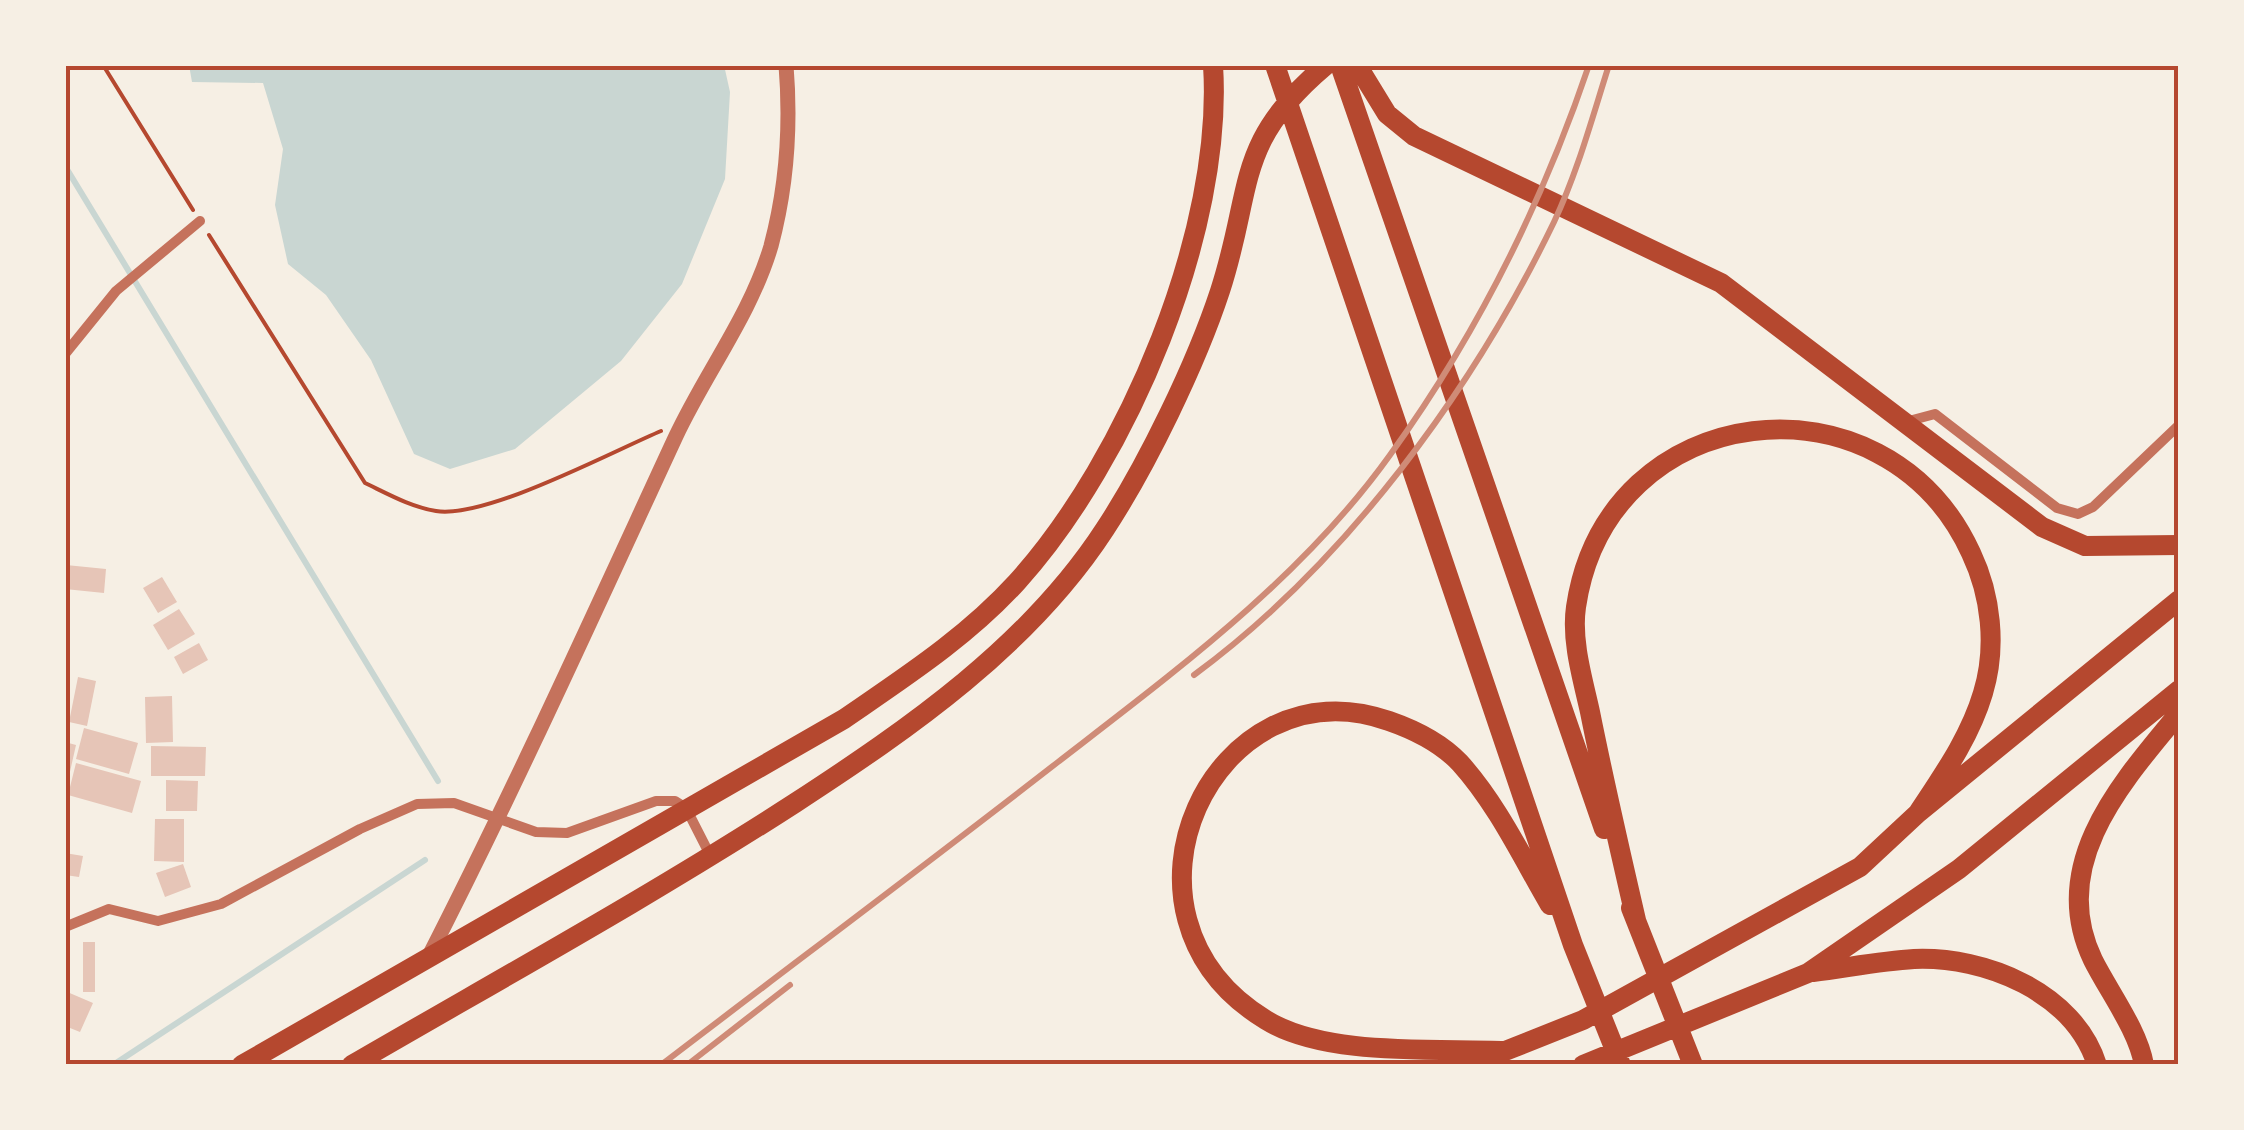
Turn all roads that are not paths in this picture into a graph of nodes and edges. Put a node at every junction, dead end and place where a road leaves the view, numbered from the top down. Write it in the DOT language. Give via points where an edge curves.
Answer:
graph roads {
  1 [pos="786,65"];
  2 [pos="1213,65"];
  3 [pos="1274,65"];
  4 [pos="1326,65"];
  5 [pos="1340,65"];
  6 [pos="1356,65"];
  7 [pos="1214,151"];
  8 [pos="1251,159"];
  9 [pos="200,221"];
  10 [pos="65,354"];
  11 [pos="1904,422"];
  12 [pos="2179,425"];
  13 [pos="2179,545"];
  14 [pos="2179,600"];
  15 [pos="2179,690"];
  16 [pos="2179,713"];
  17 [pos="686,808"];
  18 [pos="1918,813"];
  19 [pos="500,816"];
  20 [pos="711,857"];
  21 [pos="1636,920"];
  22 [pos="65,927"];
  23 [pos="1573,945"];
  24 [pos="428,958"];
  25 [pos="1808,972"];
  26 [pos="1506,1052"];
  27 [pos="242,1065"];
  28 [pos="352,1065"];
  29 [pos="1455,1065"];
  30 [pos="1582,1065"];
  31 [pos="1620,1065"];
  32 [pos="1693,1065"];
  33 [pos="2097,1065"];
  34 [pos="2144,1065"];
  1 -- 19 [label="street" via="784,184 770,248"];
  2 -- 7 [label="highway"];
  3 -- 23 [label="highway"];
  4 -- 8 [label="highway" via="1280,107"];
  5 -- 21 [label="highway"];
  6 -- 11 [label="highway" via="1388,114 1414,136 1722,282"];
  7 -- 8 [label="highway"];
  7 -- 17 [label="highway" via="1184,280 1118,430 1074,509 1016,582 934,658"];
  8 -- 20 [label="highway" via="1220,293 1150,452 1081,561 1046,606 964,683"];
  9 -- 10 [label="street" via="125,284"];
  11 -- 12 [label="street" via="1935,414 2057,508 2078,514 2093,508"];
  11 -- 13 [label="highway" via="2042,528 2085,546"];
  14 -- 18 [label="highway"];
  15 -- 25 [label="highway" via="1959,869"];
  16 -- 34 [label="highway" via="2091,832 2077,888 2083,939"];
  17 -- 19 [label="street" via="656,801 567,833 536,832"];
  17 -- 20 [label="street"];
  17 -- 24 [label="highway"];
  18 -- 21 [label="highway" via="1963,744 1984,692 1991,639 1985,583 1963,535 1935,496 1897,464 1856,444 1766,428 1679,452 1639,479 1608,516 1586,562 1575,611 1579,659"];
  18 -- 26 [label="highway" via="1860,867 1786,912 1584,1020"];
  19 -- 22 [label="street" via="454,803 418,804 221,904 158,921 110,909"];
  19 -- 24 [label="street"];
  20 -- 28 [label="highway"];
  21 -- 32 [label="highway"];
  23 -- 26 [label="highway" via="1493,807 1458,761 1416,730 1372,714 1325,712 1270,727 1229,759 1194,808 1180,860 1183,904 1196,946 1228,993 1268,1022 1311,1037"];
  23 -- 31 [label="highway"];
  24 -- 27 [label="highway"];
  25 -- 30 [label="highway"];
  25 -- 33 [label="highway" via="1916,959 1972,964 2020,981 2064,1010"];
  26 -- 29 [label="highway"];
}
